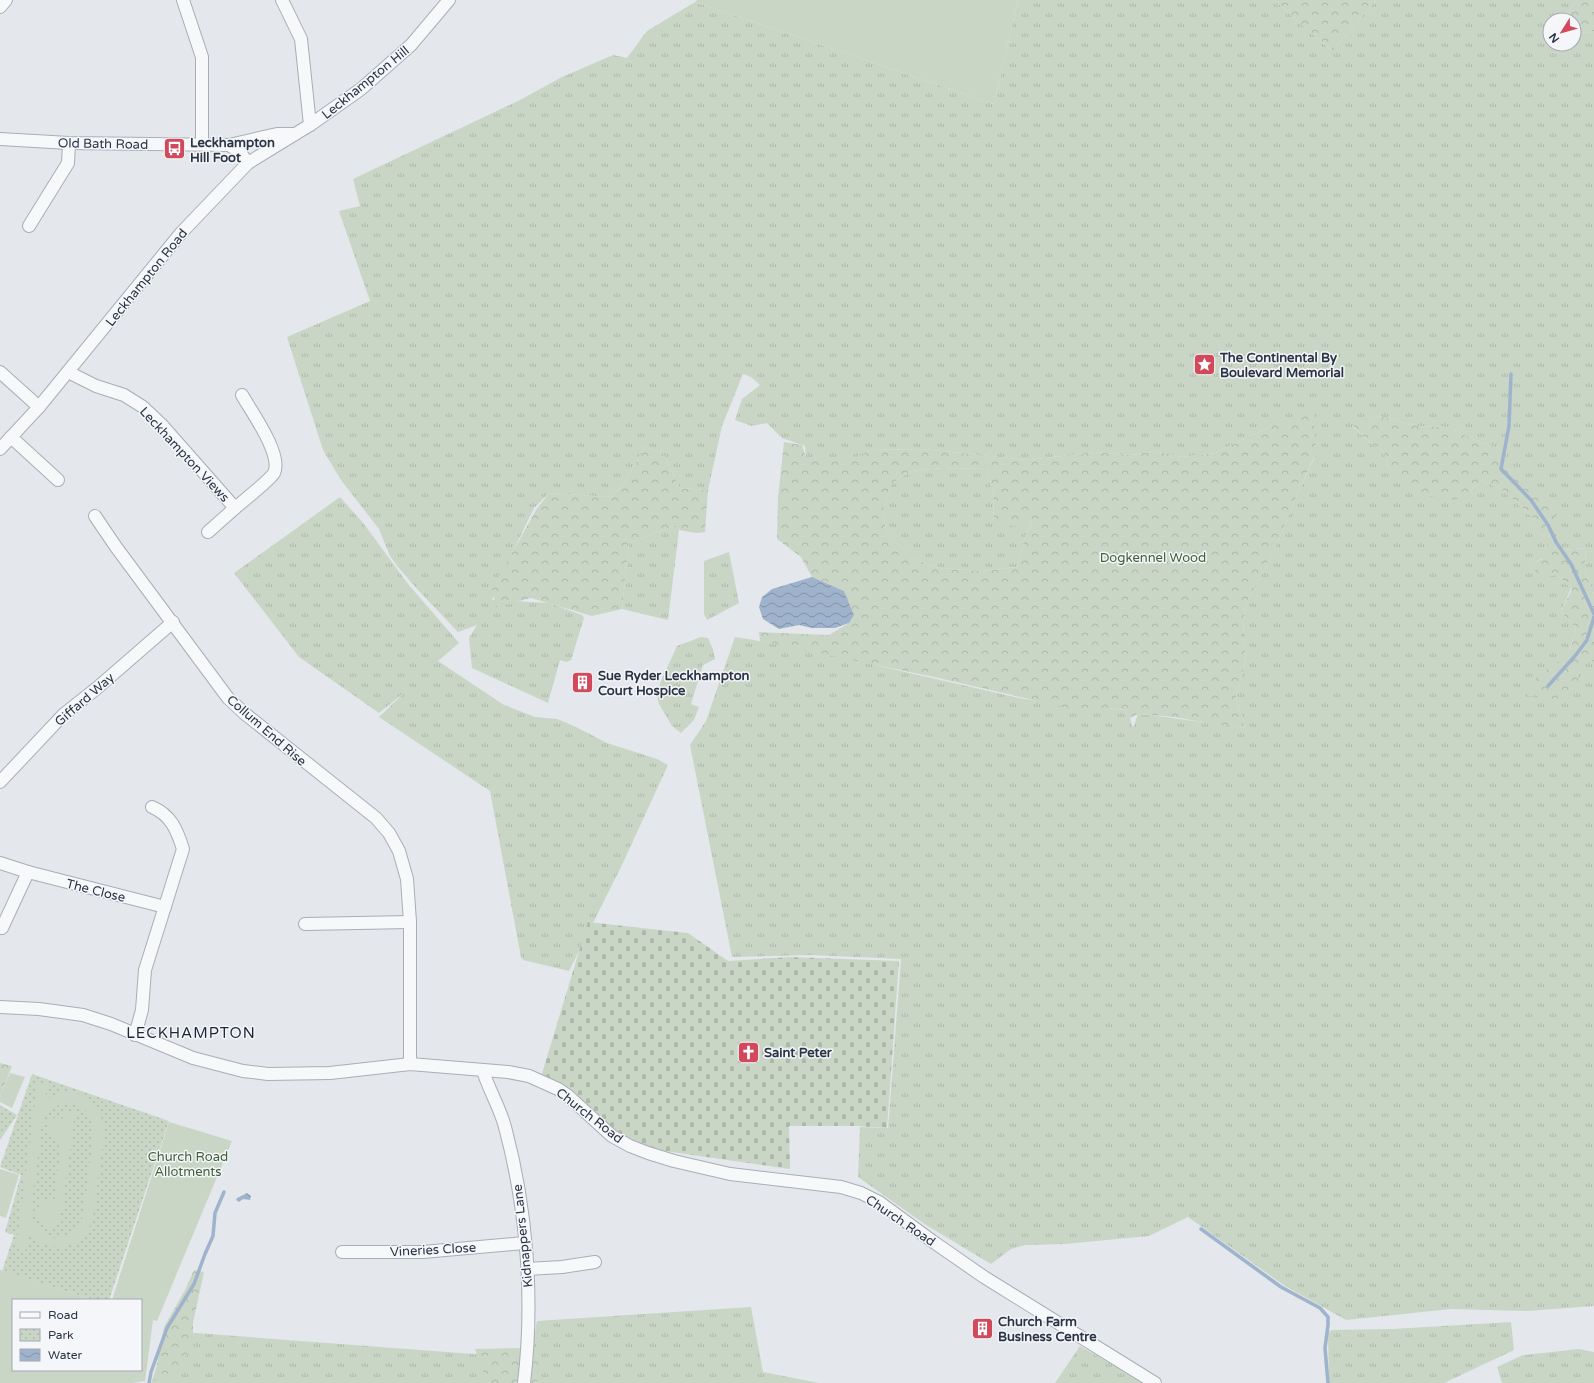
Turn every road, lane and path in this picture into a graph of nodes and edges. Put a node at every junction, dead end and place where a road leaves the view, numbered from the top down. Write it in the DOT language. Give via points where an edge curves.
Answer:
graph roads {
  1 [pos="6,0"];
  2 [pos="183,0"];
  3 [pos="282,0"];
  4 [pos="449,0"];
  5 [pos="0,7"];
  6 [pos="310,125"];
  7 [pos="295,134"];
  8 [pos="0,139"];
  9 [pos="68,143"];
  10 [pos="202,144"];
  11 [pos="230,145"];
  12 [pos="248,163"];
  13 [pos="29,226"];
  14 [pos="0,372"];
  15 [pos="68,372"];
  16 [pos="242,395"];
  17 [pos="39,407"];
  18 [pos="11,437"];
  19 [pos="0,449"];
  20 [pos="58,480"];
  21 [pos="235,508"];
  22 [pos="95,516"];
  23 [pos="208,532"];
  24 [pos="173,622"];
  25 [pos="0,782"];
  26 [pos="152,807"];
  27 [pos="0,863"];
  28 [pos="28,872"];
  29 [pos="165,907"];
  30 [pos="410,922"];
  31 [pos="304,924"];
  32 [pos="0,927"];
  33 [pos="0,1006"];
  34 [pos="135,1035"];
  35 [pos="410,1064"];
  36 [pos="483,1071"];
  37 [pos="524,1243"];
  38 [pos="342,1252"];
  39 [pos="596,1262"];
  40 [pos="527,1269"];
  41 [pos="524,1383"];
  42 [pos="1155,1383"];
  1 -- 5 [label="street"];
  2 -- 10 [label="street" via="202,57"];
  3 -- 6 [label="street" via="301,39"];
  4 -- 6 [label="street, Leckhampton Hill" via="411,45 385,69"];
  6 -- 7 [label="street, Leckhampton Road"];
  7 -- 11 [label="street, Old Bath Road" via="277,134"];
  7 -- 12 [label="street, Leckhampton Road"];
  8 -- 9 [label="street, Old Bath Road"];
  9 -- 10 [label="street, Old Bath Road"];
  9 -- 13 [label="street" via="68,163"];
  10 -- 11 [label="street, Old Bath Road"];
  11 -- 12 [label="street" via="239,151"];
  12 -- 15 [label="street, Leckhampton Road" via="181,233"];
  14 -- 17 [label="street"];
  15 -- 17 [label="street, Leckhampton Road"];
  15 -- 21 [label="street, Leckhampton Views" via="96,386 124,395 143,407"];
  16 -- 21 [label="street, Leckhampton Views" via="260,426 276,463 273,474"];
  17 -- 18 [label="street, Leckhampton Road"];
  18 -- 19 [label="street, Leckhampton Road"];
  18 -- 20 [label="street"];
  21 -- 23 [label="street, Leckhampton Views"];
  22 -- 24 [label="street, Collum End Rise"];
  24 -- 25 [label="street, Giffard Way" via="63,715"];
  24 -- 30 [label="street, Collum End Rise" via="228,698 376,818 389,833 399,851 405,870"];
  26 -- 29 [label="street" via="163,812 168,818 183,848"];
  27 -- 28 [label="street, The Close"];
  28 -- 29 [label="street, The Close"];
  28 -- 32 [label="street" via="2,928"];
  29 -- 34 [label="street" via="145,970 142,1010"];
  30 -- 31 [label="street"];
  30 -- 35 [label="street, Collum End Rise"];
  33 -- 34 [label="street, Church Road" via="83,1015"];
  34 -- 35 [label="street, Church Road" via="193,1058 230,1068 268,1074 330,1073"];
  35 -- 36 [label="street, Church Road"];
  36 -- 37 [label="street, Kidnappers Lane" via="505,1126 521,1201"];
  36 -- 42 [label="street, Church Road" via="519,1074 549,1084 567,1095 621,1142 660,1157 730,1174 841,1187 861,1193 879,1202 984,1277"];
  37 -- 38 [label="street, Vineries Close" via="423,1252"];
  37 -- 40 [label="street, Kidnappers Lane"];
  39 -- 40 [label="street" via="562,1268"];
  40 -- 41 [label="street, Kidnappers Lane" via="528,1347"];
}
